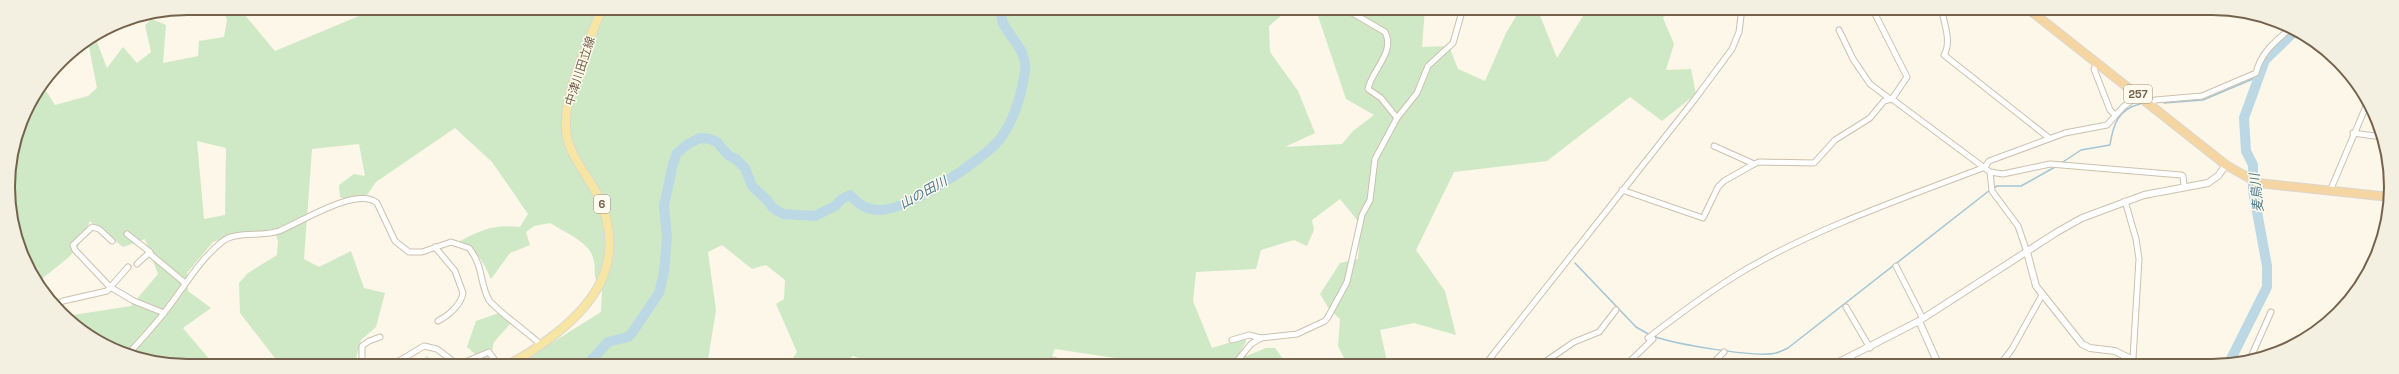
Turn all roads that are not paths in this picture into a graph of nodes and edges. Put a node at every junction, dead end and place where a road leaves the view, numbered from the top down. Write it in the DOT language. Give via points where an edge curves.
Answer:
graph roads {
  1 [pos="599,15"];
  2 [pos="1356,15"];
  3 [pos="1461,15"];
  4 [pos="1741,15"];
  5 [pos="1877,15"];
  6 [pos="1942,15"];
  7 [pos="2036,15"];
  8 [pos="1839,30"];
  9 [pos="2286,32"];
  10 [pos="2098,63"];
  11 [pos="2139,95"];
  12 [pos="1891,99"];
  13 [pos="2150,103"];
  14 [pos="2365,109"];
  15 [pos="2115,115"];
  16 [pos="1397,118"];
  17 [pos="2353,133"];
  18 [pos="2376,136"];
  19 [pos="2049,138"];
  20 [pos="1714,146"];
  21 [pos="1754,164"];
  22 [pos="2226,165"];
  23 [pos="1985,167"];
  24 [pos="1990,172"];
  25 [pos="2184,186"];
  26 [pos="1622,190"];
  27 [pos="2330,191"];
  28 [pos="2384,196"];
  29 [pos="2124,201"];
  30 [pos="127,234"];
  31 [pos="112,241"];
  32 [pos="435,247"];
  33 [pos="2026,252"];
  34 [pos="149,253"];
  35 [pos="136,264"];
  36 [pos="1896,266"];
  37 [pos="128,267"];
  38 [pos="185,283"];
  39 [pos="110,287"];
  40 [pos="2042,295"];
  41 [pos="60,303"];
  42 [pos="1846,307"];
  43 [pos="1616,310"];
  44 [pos="2271,312"];
  45 [pos="164,313"];
  46 [pos="1921,319"];
  47 [pos="438,321"];
  48 [pos="380,337"];
  49 [pos="1262,338"];
  50 [pos="1232,340"];
  51 [pos="541,345"];
  52 [pos="1870,348"];
  53 [pos="132,350"];
  54 [pos="1724,352"];
  55 [pos="2252,354"];
  56 [pos="2133,358"];
  57 [pos="362,359"];
  58 [pos="402,359"];
  59 [pos="450,359"];
  60 [pos="472,359"];
  61 [pos="494,359"];
  62 [pos="517,359"];
  63 [pos="1239,359"];
  64 [pos="1489,359"];
  65 [pos="1549,359"];
  66 [pos="1631,359"];
  67 [pos="1717,359"];
  68 [pos="1846,359"];
  69 [pos="1936,359"];
  70 [pos="2004,359"];
  1 -- 51 [label="main road, 中津川田立線 / 6" via="570,93 566,131 572,152 605,212 610,243 608,260 604,278 585,308"];
  2 -- 16 [label="street" via="1387,35 1386,52 1368,89 1381,98"];
  3 -- 16 [label="street" via="1453,44 1428,66 1417,93"];
  4 -- 26 [label="street" via="1739,32 1732,49"];
  5 -- 12 [label="street" via="1907,77"];
  6 -- 19 [label="street" via="1947,43 1944,55"];
  7 -- 10 [label="highway, 257"];
  8 -- 12 [label="street" via="1870,84"];
  9 -- 13 [label="street" via="2265,52 2256,73 2202,96 2155,100"];
  10 -- 11 [label="highway, 257"];
  10 -- 15 [label="street" via="2094,69 2110,110"];
  11 -- 13 [label="highway, 257"];
  11 -- 15 [label="street"];
  12 -- 21 [label="street" via="1884,101 1867,120 1835,140 1814,163"];
  12 -- 23 [label="street"];
  13 -- 22 [label="highway, 257"];
  14 -- 17 [label="street"];
  15 -- 19 [label="street" via="2107,125"];
  16 -- 49 [label="street" via="1375,159 1370,200 1362,216 1347,282 1334,307 1325,321 1303,332"];
  17 -- 18 [label="street"];
  17 -- 27 [label="street"];
  19 -- 23 [label="street" via="1988,161"];
  20 -- 21 [label="street"];
  21 -- 26 [label="street" via="1718,187 1704,218"];
  22 -- 25 [label="street" via="2214,180"];
  22 -- 27 [label="highway, 257" via="2258,183"];
  23 -- 24 [label="street"];
  23 -- 66 [label="street" via="1886,206 1774,255 1720,286 1650,338"];
  24 -- 25 [label="street" via="2003,174 2047,164 2180,175 2183,176"];
  24 -- 33 [label="street" via="1996,199 2018,226"];
  25 -- 29 [label="street"];
  26 -- 64 [label="street"];
  27 -- 28 [label="highway, 257"];
  29 -- 33 [label="street" via="2082,218"];
  29 -- 56 [label="street" via="2139,259"];
  30 -- 34 [label="street"];
  31 -- 39 [label="street" via="99,229 92,227 73,245"];
  32 -- 38 [label="street" via="415,253 404,249 395,241 377,203 362,197 312,214 278,231 224,240"];
  32 -- 47 [label="street" via="455,271 463,293 448,316"];
  32 -- 51 [label="street" via="451,242 469,248 480,267 484,290 490,302"];
  33 -- 40 [label="street" via="2032,275"];
  33 -- 46 [label="street"];
  34 -- 35 [label="street"];
  34 -- 38 [label="street"];
  36 -- 46 [label="street"];
  37 -- 39 [label="street"];
  38 -- 45 [label="street"];
  39 -- 41 [label="street" via="107,291"];
  39 -- 45 [label="street" via="134,301"];
  40 -- 56 [label="street" via="2082,344"];
  40 -- 70 [label="street"];
  42 -- 52 [label="street"];
  43 -- 65 [label="street" via="1598,332 1574,342"];
  44 -- 55 [label="street"];
  45 -- 53 [label="street"];
  46 -- 52 [label="street"];
  46 -- 69 [label="street"];
  48 -- 57 [label="street" via="369,340 362,346"];
  49 -- 50 [label="street" via="1249,335"];
  49 -- 63 [label="street" via="1251,344"];
  51 -- 62 [label="main road, 中津川田立線 / 6"];
  52 -- 68 [label="street"];
  54 -- 67 [label="street"];
  58 -- 59 [label="street" via="424,346 437,349"];
  60 -- 61 [label="street" via="489,352"];
}
